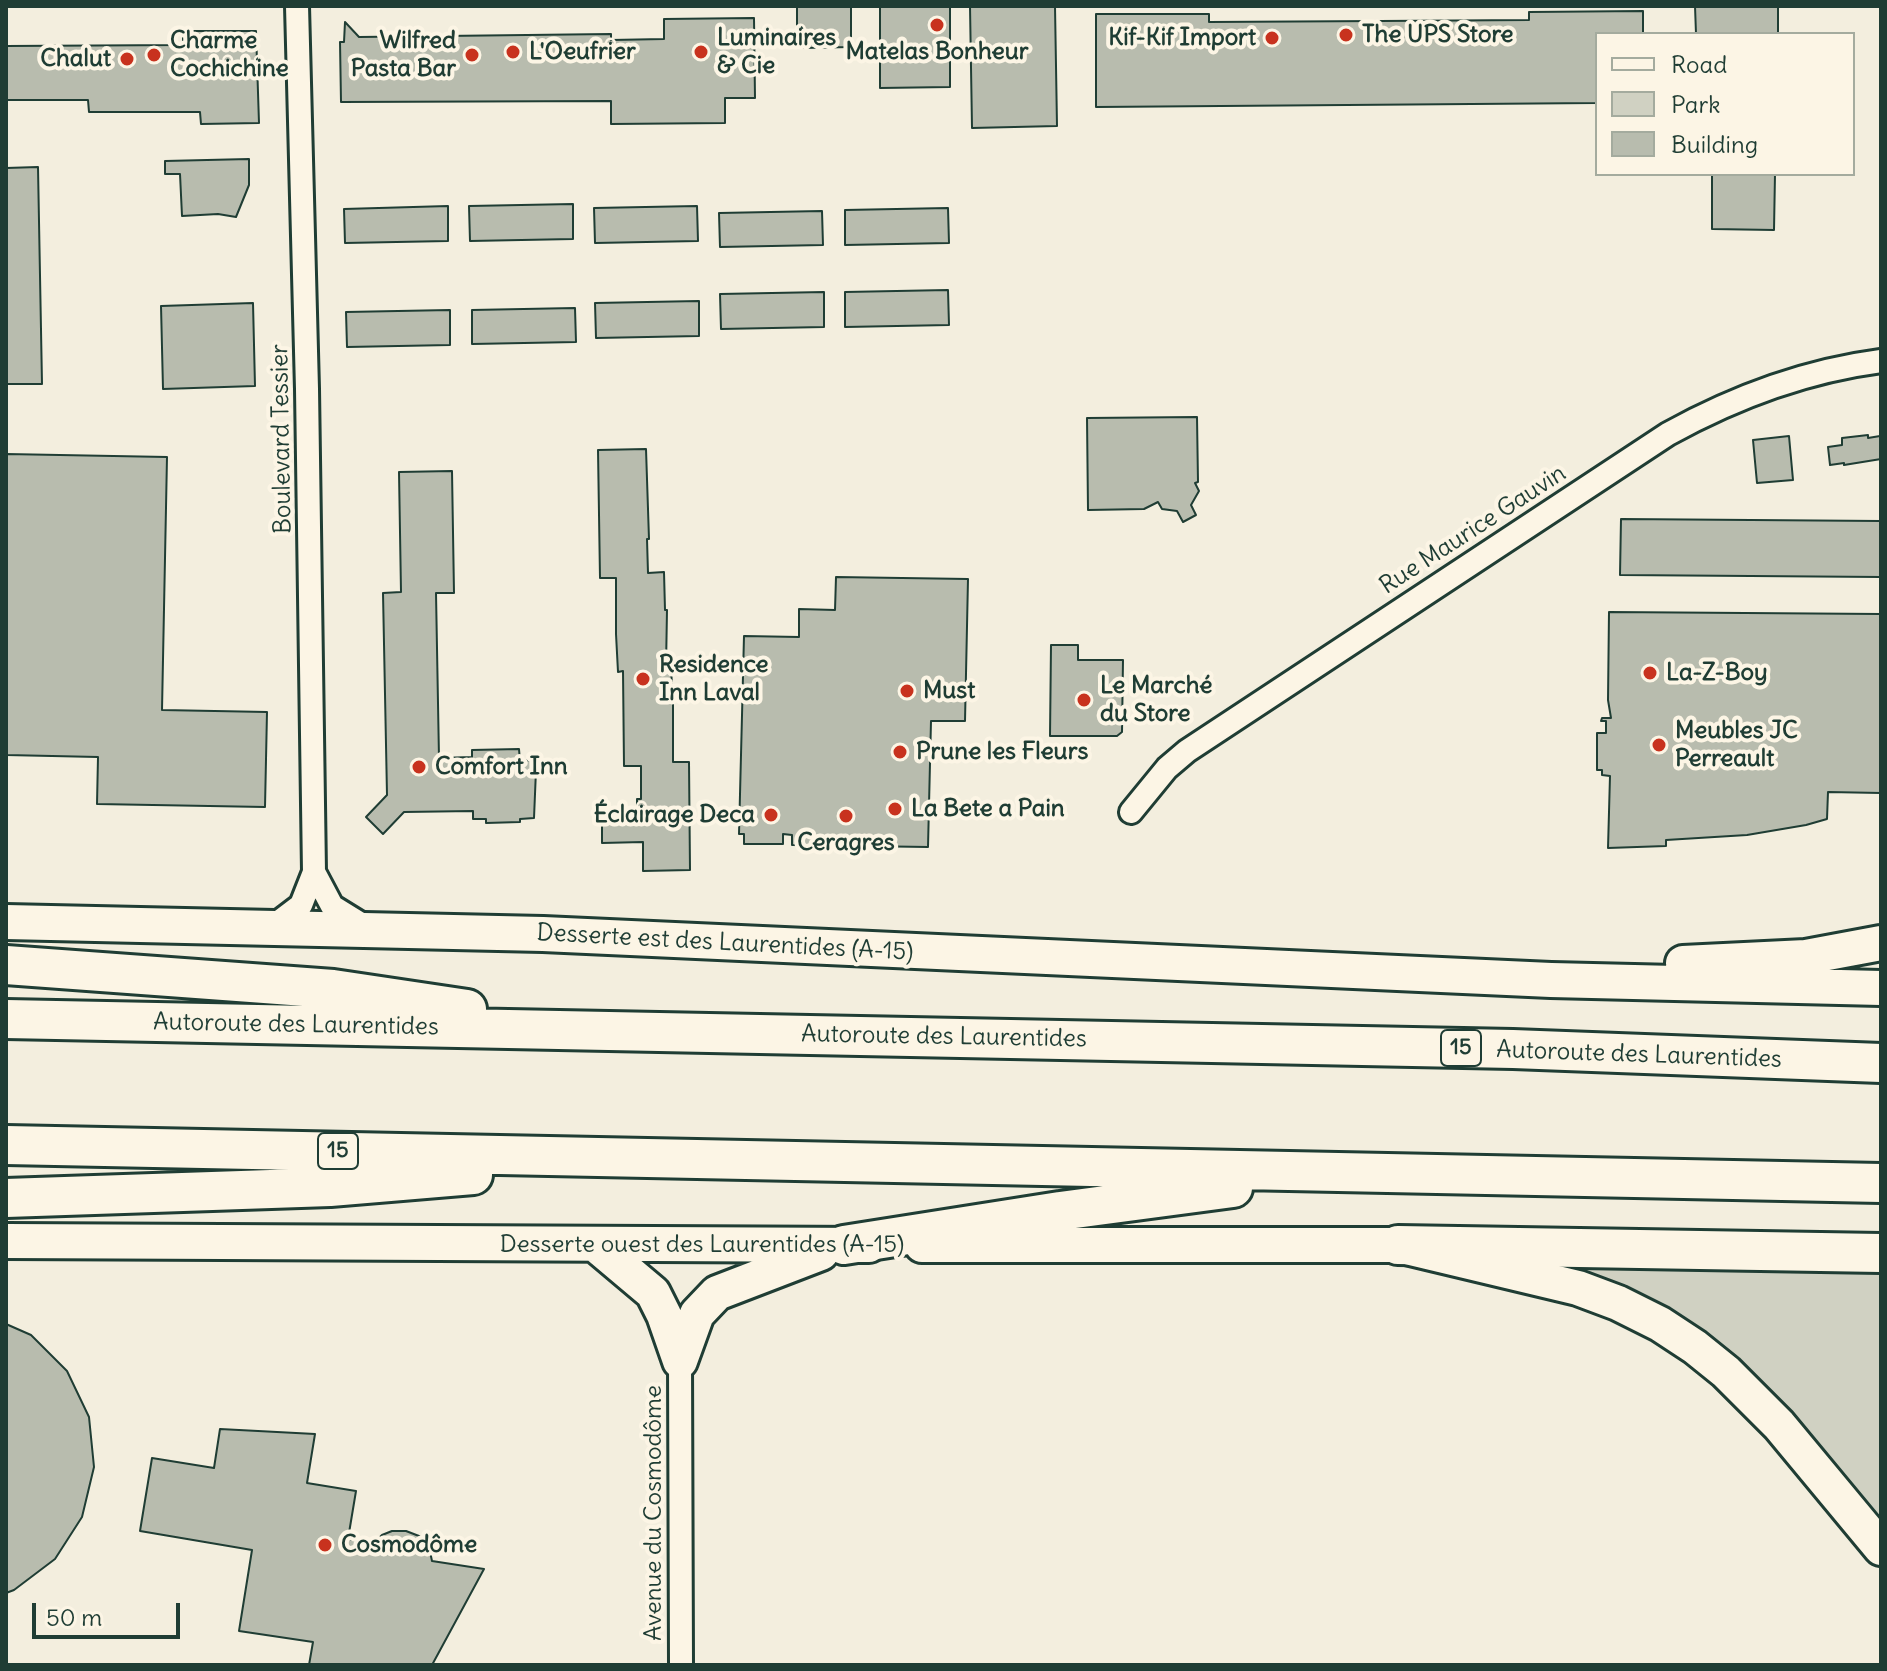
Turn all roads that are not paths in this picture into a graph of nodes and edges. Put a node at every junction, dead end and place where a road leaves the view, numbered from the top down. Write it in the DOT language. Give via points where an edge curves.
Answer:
graph roads {
  1 [pos="297,6"];
  2 [pos="1881,361"];
  3 [pos="1131,812"];
  4 [pos="314,872"];
  5 [pos="6,922"];
  6 [pos="268,929"];
  7 [pos="374,932"];
  8 [pos="1881,943"];
  9 [pos="6,965"];
  10 [pos="1443,975"];
  11 [pos="1881,988"];
  12 [pos="6,1019"];
  13 [pos="596,1031"];
  14 [pos="1881,1063"];
  15 [pos="6,1145"];
  16 [pos="671,1157"];
  17 [pos="1355,1172"];
  18 [pos="1881,1183"];
  19 [pos="6,1198"];
  20 [pos="6,1241"];
  21 [pos="596,1245"];
  22 [pos="844,1245"];
  23 [pos="1398,1245"];
  24 [pos="1881,1253"];
  25 [pos="680,1361"];
  26 [pos="1881,1548"];
  27 [pos="681,1665"];
  1 -- 4 [label="street, Boulevard Tessier"];
  2 -- 3 [label="street, Rue Maurice Gauvin" via="1761,389 1668,434 1187,751"];
  4 -- 6 [label="street, Boulevard Tessier" via="301,905"];
  4 -- 7 [label="street, Boulevard Tessier" via="332,906"];
  5 -- 6 [label="main road, Desserte est des Laurentides (A-15)"];
  6 -- 7 [label="main road, Desserte est des Laurentides (A-15)"];
  7 -- 10 [label="main road, Desserte est des Laurentides (A-15)" via="558,935"];
  8 -- 10 [label="main road" via="1806,957"];
  9 -- 13 [label="highway" via="333,989"];
  10 -- 11 [label="main road"];
  12 -- 13 [label="highway, Autoroute des Laurentides / 15"];
  13 -- 14 [label="highway, Autoroute des Laurentides / 15" via="1513,1049"];
  15 -- 16 [label="highway, 15"];
  16 -- 17 [label="highway, 15"];
  16 -- 19 [label="highway" via="330,1187"];
  17 -- 18 [label="highway, 15"];
  17 -- 22 [label="highway"];
  20 -- 21 [label="main road, Desserte ouest des Laurentides (A-15)"];
  21 -- 22 [label="main road, Desserte ouest des Laurentides (A-15)"];
  21 -- 25 [label="main road" via="653,1293"];
  22 -- 23 [label="main road, Desserte ouest des Laurentides (A-15)"];
  22 -- 25 [label="main road" via="717,1293 697,1314"];
  23 -- 24 [label="highway"];
  23 -- 26 [label="main road, Desserte ouest des Laurentides (A-15)" via="1578,1288 1677,1335 1751,1395"];
  25 -- 27 [label="street, Avenue du Cosmodôme"];
}
